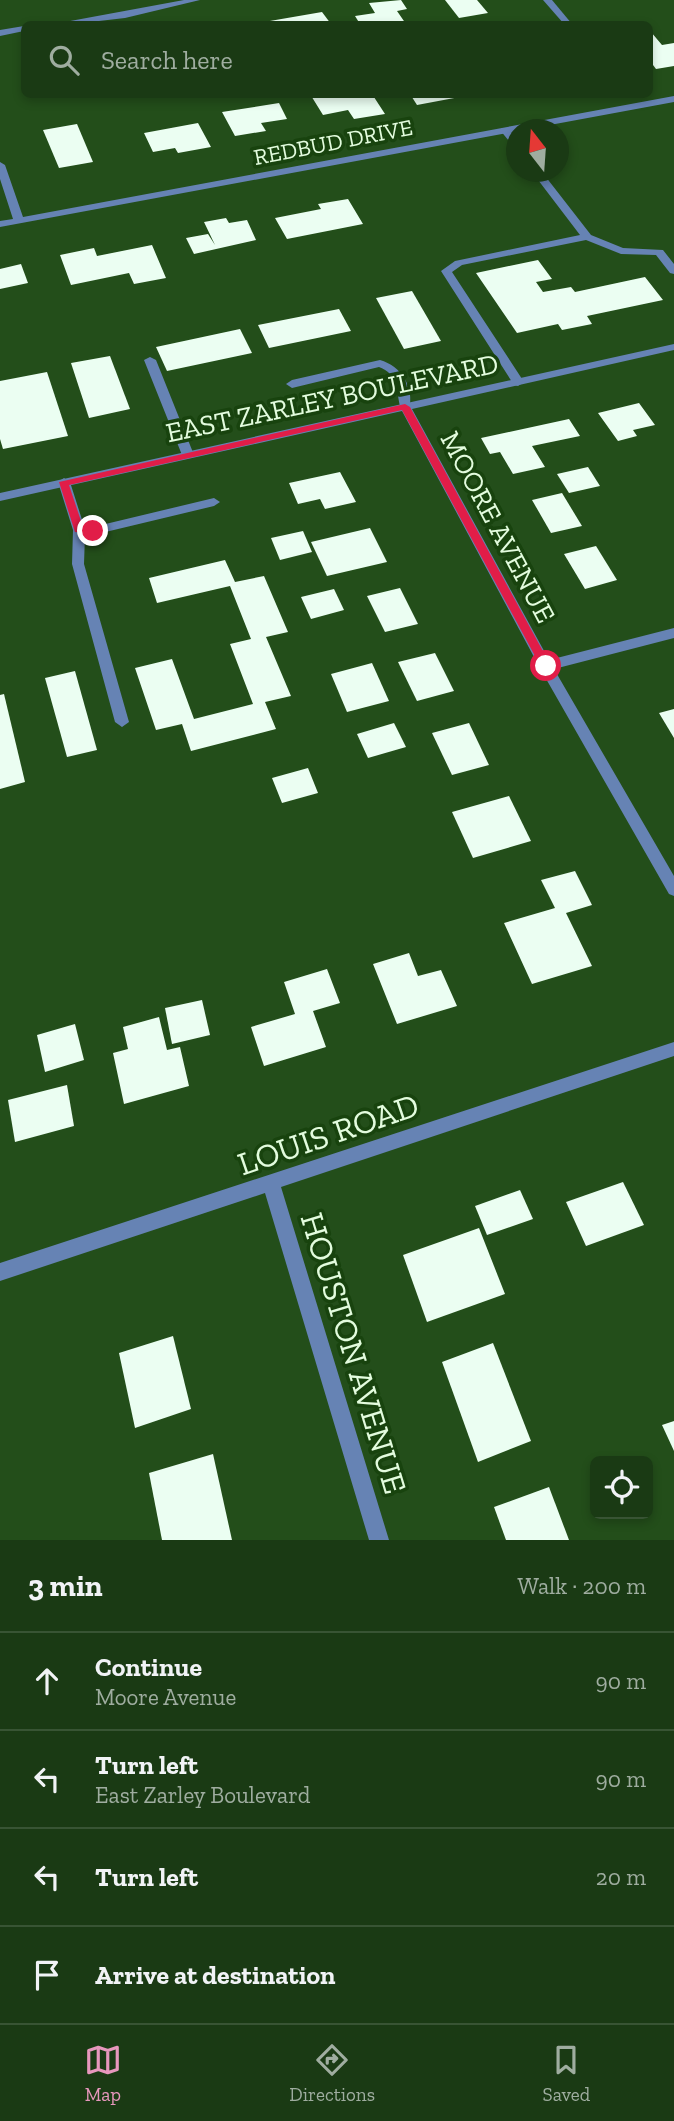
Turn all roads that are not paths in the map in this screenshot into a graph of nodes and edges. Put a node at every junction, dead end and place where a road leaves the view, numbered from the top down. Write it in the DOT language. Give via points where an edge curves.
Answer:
graph roads {
  1 [pos="195,0"];
  2 [pos="547,0"];
  3 [pos="80,21"];
  4 [pos="565,21"];
  5 [pos="21,30"];
  6 [pos="0,33"];
  7 [pos="631,98"];
  8 [pos="674,99"];
  9 [pos="636,105"];
  10 [pos="505,130"];
  11 [pos="0,165"];
  12 [pos="545,182"];
  13 [pos="19,220"];
  14 [pos="0,224"];
  15 [pos="587,237"];
  16 [pos="674,271"];
  17 [pos="674,347"];
  18 [pos="150,360"];
  19 [pos="517,382"];
  20 [pos="292,384"];
  21 [pos="405,407"];
  22 [pos="188,455"];
  23 [pos="64,482"];
  24 [pos="0,497"];
  25 [pos="214,502"];
  26 [pos="79,530"];
  27 [pos="674,633"];
  28 [pos="546,666"];
  29 [pos="122,722"];
  30 [pos="674,890"];
  31 [pos="674,1048"];
  32 [pos="271,1184"];
  33 [pos="0,1272"];
  34 [pos="379,1540"];
  1 -- 3 [label="street"];
  2 -- 4 [label="street"];
  5 -- 6 [label="street"];
  7 -- 9 [label="street"];
  8 -- 9 [label="street, REDBUD DRIVE"];
  9 -- 10 [label="street, REDBUD DRIVE"];
  10 -- 13 [label="street, REDBUD DRIVE"];
  11 -- 13 [label="street"];
  12 -- 15 [label="street"];
  13 -- 14 [label="street, REDBUD DRIVE"];
  15 -- 16 [label="street" via="621,251 659,252"];
  15 -- 19 [label="street" via="459,263 446,271"];
  17 -- 19 [label="street, EAST ZARLEY BOULEVARD"];
  18 -- 22 [label="street"];
  19 -- 21 [label="street, EAST ZARLEY BOULEVARD"];
  20 -- 21 [label="street, MOORE AVENUE" via="380,363 391,367 402,385"];
  21 -- 22 [label="street, EAST ZARLEY BOULEVARD"];
  21 -- 28 [label="street, MOORE AVENUE"];
  22 -- 23 [label="street, EAST ZARLEY BOULEVARD"];
  23 -- 24 [label="street, EAST ZARLEY BOULEVARD"];
  23 -- 26 [label="street"];
  25 -- 26 [label="street" via="93,531"];
  26 -- 29 [label="street" via="78,564"];
  27 -- 28 [label="street"];
  28 -- 30 [label="street, MOORE AVENUE"];
  31 -- 32 [label="street, LOUIS ROAD"];
  32 -- 33 [label="street, LOUIS ROAD"];
  32 -- 34 [label="street, HOUSTON AVENUE"];
}
